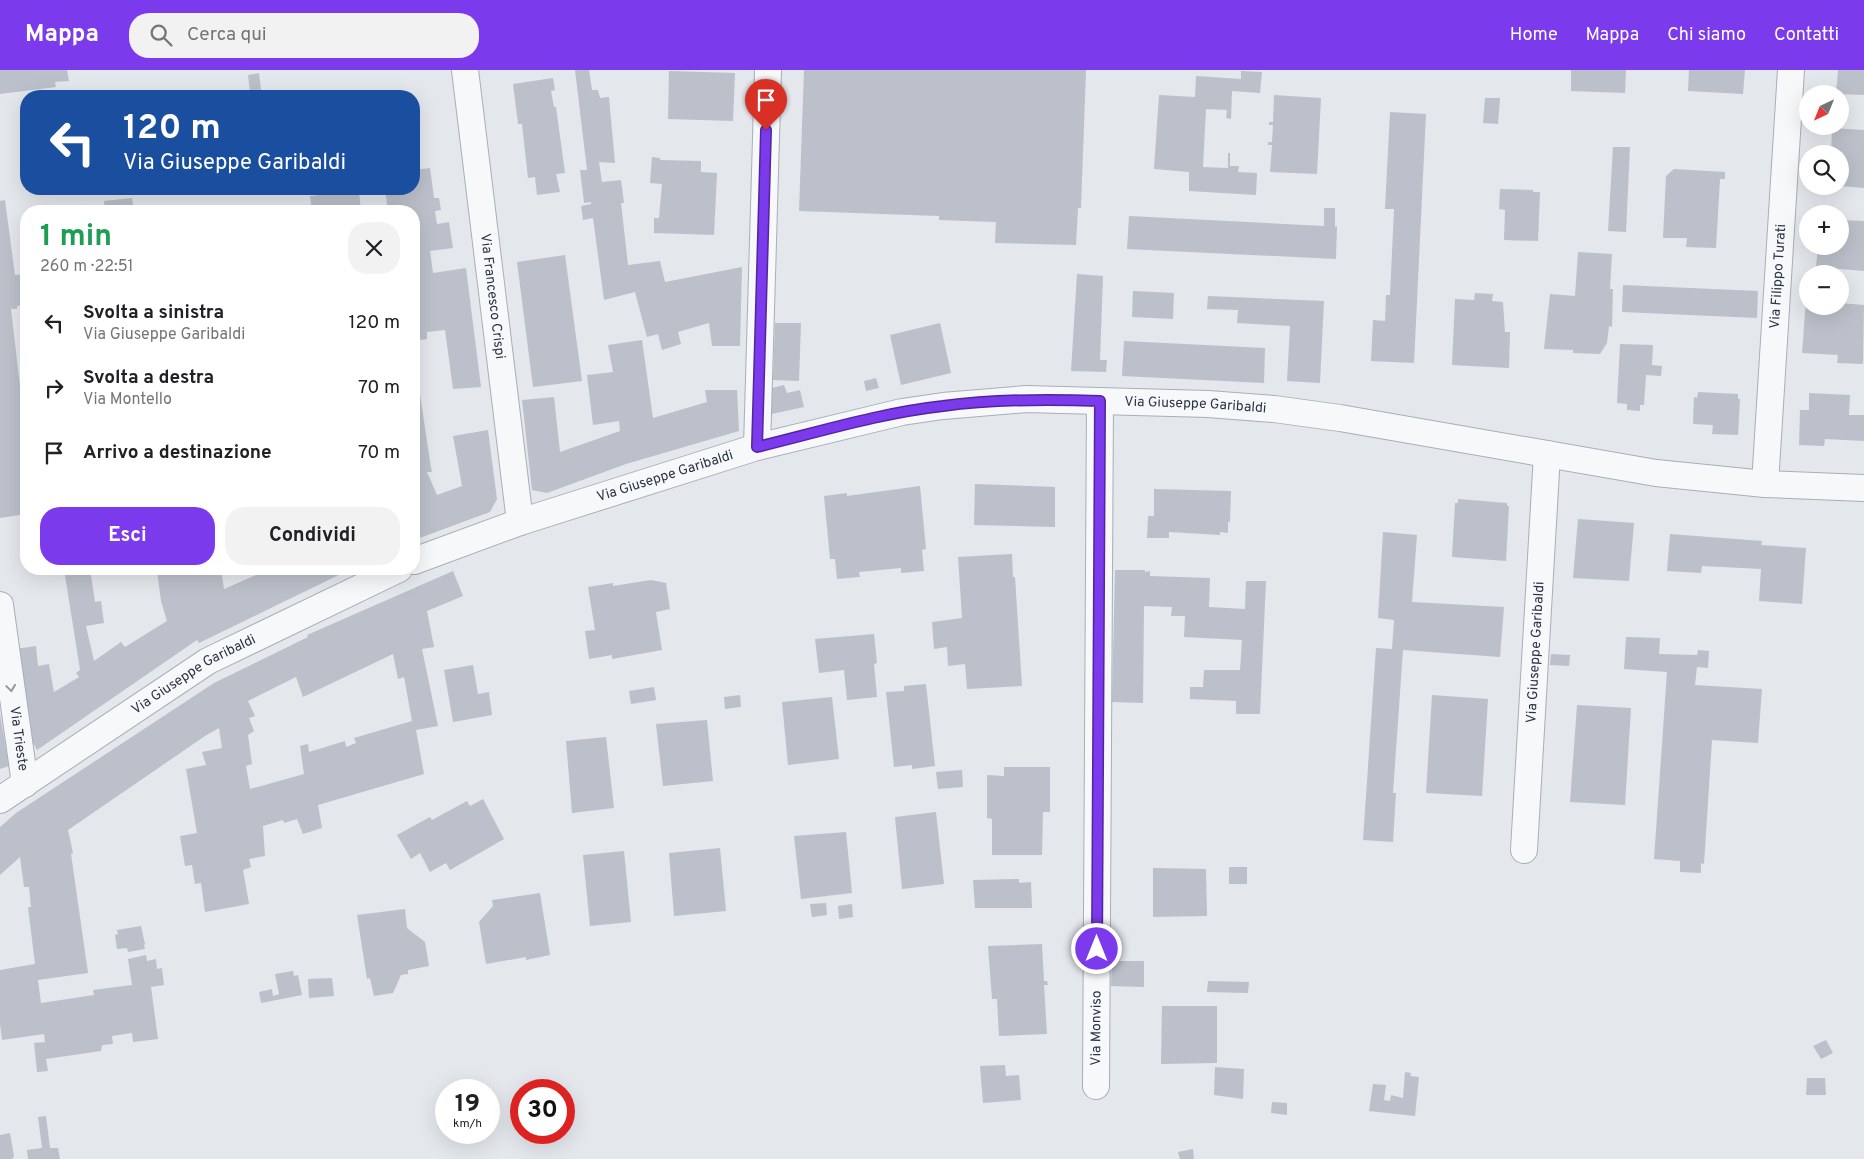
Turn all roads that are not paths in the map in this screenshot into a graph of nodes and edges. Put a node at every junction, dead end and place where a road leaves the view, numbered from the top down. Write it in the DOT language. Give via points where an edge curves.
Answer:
graph roads {
  1 [pos="465,70"];
  2 [pos="768,70"];
  3 [pos="1791,70"];
  4 [pos="1100,401"];
  5 [pos="757,447"];
  6 [pos="1548,454"];
  7 [pos="1765,484"];
  8 [pos="1864,488"];
  9 [pos="520,522"];
  10 [pos="420,559"];
  11 [pos="386,575"];
  12 [pos="0,605"];
  13 [pos="25,784"];
  14 [pos="0,800"];
  15 [pos="1524,850"];
  16 [pos="1096,1086"];
  1 -- 9 [label="street, Via Francesco Crispi"];
  2 -- 5 [label="street"];
  3 -- 7 [label="street, Via Filippo Turati"];
  4 -- 5 [label="street, Via Giuseppe Garibaldi" via="1026,399 943,406 894,414"];
  4 -- 6 [label="street, Via Giuseppe Garibaldi" via="1274,409"];
  4 -- 16 [label="street, Via Monviso"];
  5 -- 9 [label="street, Via Giuseppe Garibaldi"];
  6 -- 7 [label="street, Via Giuseppe Garibaldi" via="1656,473"];
  6 -- 15 [label="street, Via Giuseppe Garibaldi"];
  7 -- 8 [label="street, Via Giuseppe Garibaldi"];
  9 -- 10 [label="street, Via Giuseppe Garibaldi"];
  11 -- 13 [label="street, Via Giuseppe Garibaldi" via="208,661"];
  12 -- 13 [label="street, Via Trieste, one-way"];
  13 -- 14 [label="street, Via Giuseppe Garibaldi"];
}
